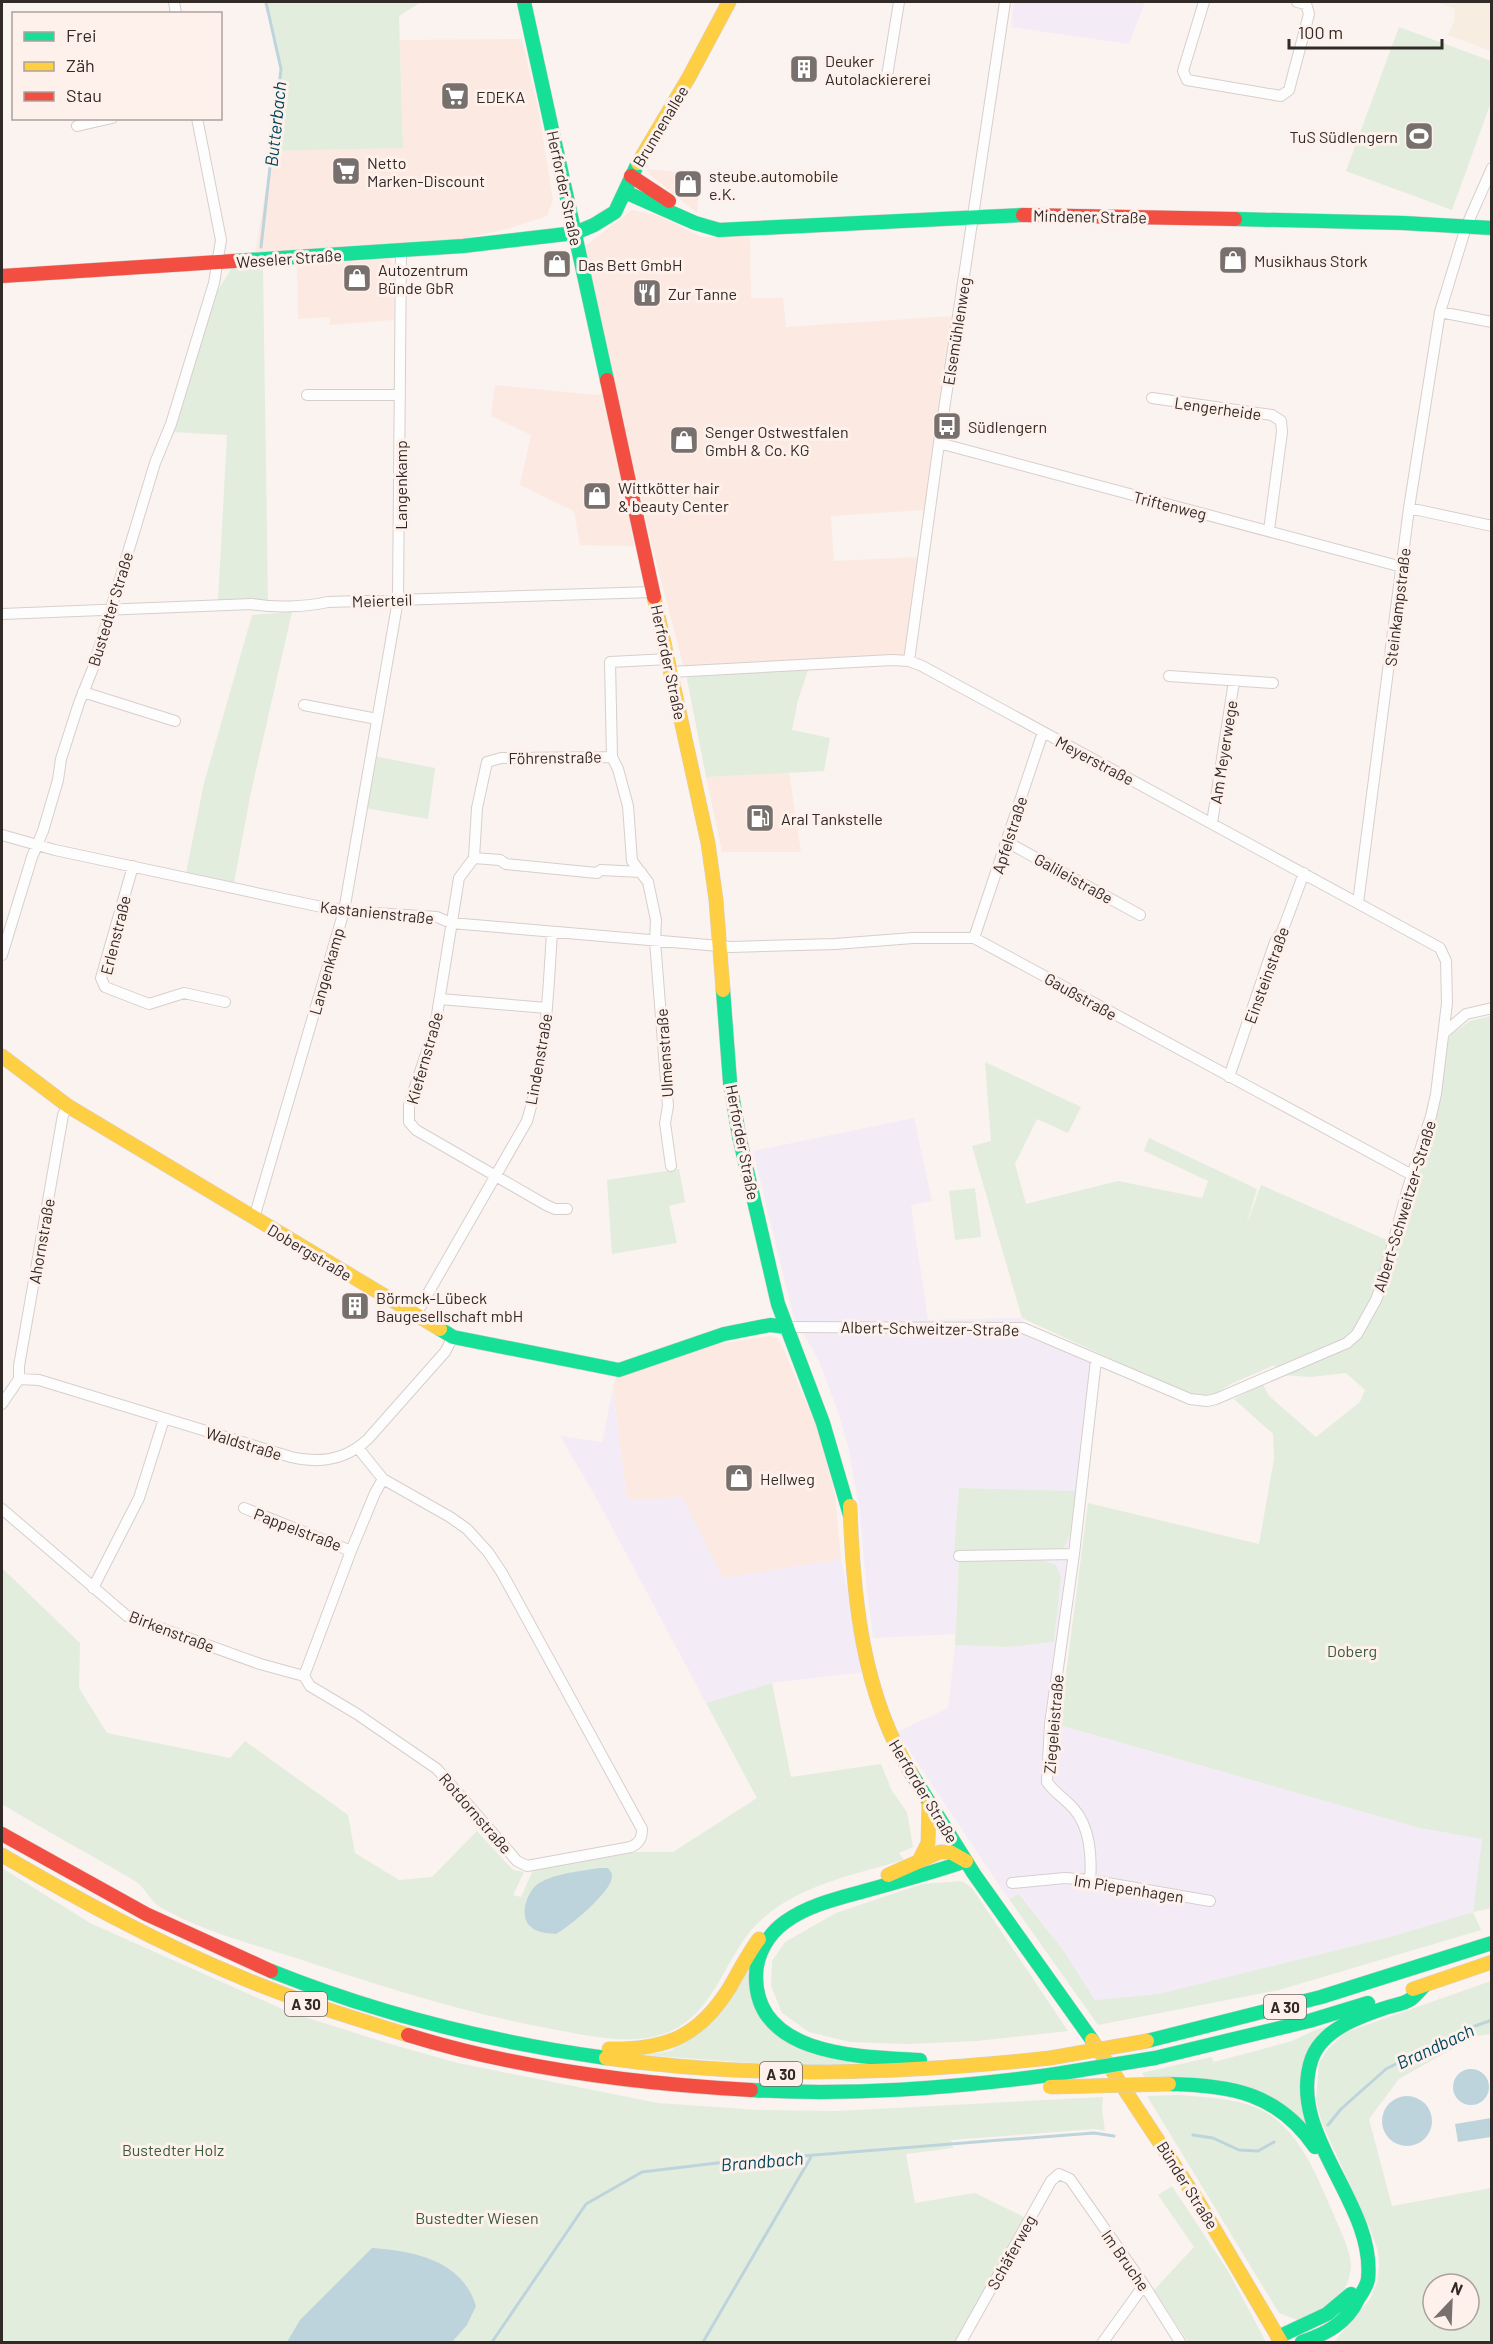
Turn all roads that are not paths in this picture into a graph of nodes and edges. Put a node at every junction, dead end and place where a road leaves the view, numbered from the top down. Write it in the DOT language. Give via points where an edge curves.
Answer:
graph roads {
  1 [pos="524,2"];
  2 [pos="729,2"];
  3 [pos="898,2"];
  4 [pos="1005,2"];
  5 [pos="1204,2"];
  6 [pos="1297,2"];
  7 [pos="886,76"];
  8 [pos="103,120"];
  9 [pos="197,120"];
  10 [pos="77,126"];
  11 [pos="1491,168"];
  12 [pos="631,176"];
  13 [pos="625,192"];
  14 [pos="974,216"];
  15 [pos="690,221"];
  16 [pos="1466,227"];
  17 [pos="1491,228"];
  18 [pos="575,233"];
  19 [pos="401,250"];
  20 [pos="217,262"];
  21 [pos="2,276"];
  22 [pos="1440,312"];
  23 [pos="1491,322"];
  24 [pos="307,395"];
  25 [pos="400,395"];
  26 [pos="1152,398"];
  27 [pos="939,443"];
  28 [pos="1409,508"];
  29 [pos="1491,526"];
  30 [pos="1269,530"];
  31 [pos="1402,567"];
  32 [pos="654,592"];
  33 [pos="398,600"];
  34 [pos="110,610"];
  35 [pos="2,614"];
  36 [pos="909,661"];
  37 [pos="670,666"];
  38 [pos="1169,676"];
  39 [pos="1234,681"];
  40 [pos="1273,682"];
  41 [pos="83,692"];
  42 [pos="304,705"];
  43 [pos="377,719"];
  44 [pos="175,722"];
  45 [pos="1043,732"];
  46 [pos="612,757"];
  47 [pos="1212,823"];
  48 [pos="2,835"];
  49 [pos="1007,842"];
  50 [pos="38,846"];
  51 [pos="474,858"];
  52 [pos="133,866"];
  53 [pos="641,872"];
  54 [pos="1304,873"];
  55 [pos="1359,903"];
  56 [pos="344,911"];
  57 [pos="1140,915"];
  58 [pos="452,923"];
  59 [pos="552,932"];
  60 [pos="974,938"];
  61 [pos="655,941"];
  62 [pos="720,946"];
  63 [pos="2,955"];
  64 [pos="440,999"];
  65 [pos="225,1002"];
  66 [pos="1448,1003"];
  67 [pos="547,1008"];
  68 [pos="1491,1008"];
  69 [pos="1466,1014"];
  70 [pos="1444,1033"];
  71 [pos="2,1056"];
  72 [pos="1230,1077"];
  73 [pos="68,1106"];
  74 [pos="672,1166"];
  75 [pos="1412,1175"];
  76 [pos="496,1177"];
  77 [pos="567,1209"];
  78 [pos="254,1218"];
  79 [pos="415,1316"];
  80 [pos="787,1327"];
  81 [pos="453,1337"];
  82 [pos="1096,1360"];
  83 [pos="19,1379"];
  84 [pos="2,1404"];
  85 [pos="164,1419"];
  86 [pos="358,1448"];
  87 [pos="383,1479"];
  88 [pos="244,1508"];
  89 [pos="2,1509"];
  90 [pos="351,1551"];
  91 [pos="1074,1554"];
  92 [pos="959,1556"];
  93 [pos="93,1588"];
  94 [pos="304,1676"];
  95 [pos="929,1805"];
  96 [pos="2,1834"];
  97 [pos="2,1854"];
  98 [pos="920,1859"];
  99 [pos="966,1861"];
  100 [pos="1089,1880"];
  101 [pos="1012,1883"];
  102 [pos="1210,1901"];
  103 [pos="1491,1943"];
  104 [pos="1491,1962"];
  105 [pos="1424,1986"];
  106 [pos="1086,2032"];
  107 [pos="515,2043"];
  108 [pos="1050,2058"];
  109 [pos="1050,2081"];
  110 [pos="1070,2179"];
  111 [pos="1144,2285"];
  112 [pos="1324,2338"];
  113 [pos="1280,2340"];
  114 [pos="961,2343"];
  115 [pos="1103,2343"];
  116 [pos="1180,2343"];
  117 [pos="1292,2343"];
  118 [pos="1302,2343"];
  1 -- 18 [label="main road, Herforder Straße"];
  2 -- 12 [label="main road, Brunnenallee"];
  3 -- 7 [label="street"];
  4 -- 14 [label="street, Elsemühlenweg"];
  5 -- 6 [label="street" via="1183,71 1187,80 1281,96 1288,90 1309,14 1306,4"];
  8 -- 10 [label="street"];
  9 -- 20 [label="street, Bustedter Straße" via="221,240"];
  11 -- 16 [label="street, Steinkampstraße"];
  12 -- 13 [label="main road, Brunnenallee"];
  12 -- 15 [label="main road, Mindener Straße"];
  13 -- 15 [label="main road, Mindener Straße"];
  13 -- 18 [label="main road, Brunnenallee" via="615,212"];
  14 -- 15 [label="main road, Mindener Straße" via="719,230"];
  14 -- 16 [label="main road, Mindener Straße"];
  14 -- 27 [label="street, Elsemühlenweg"];
  16 -- 17 [label="main road, Mindener Straße"];
  16 -- 22 [label="street, Steinkampstraße"];
  18 -- 19 [label="main road, Weseler Straße"];
  18 -- 32 [label="main road, Herforder Straße"];
  19 -- 20 [label="main road, Weseler Straße"];
  19 -- 25 [label="street, Langenkamp"];
  20 -- 21 [label="main road, Weseler Straße"];
  20 -- 34 [label="street, Bustedter Straße" via="171,424 155,463"];
  22 -- 23 [label="street"];
  22 -- 28 [label="street, Steinkampstraße"];
  24 -- 25 [label="street"];
  25 -- 33 [label="street, Langenkamp"];
  26 -- 30 [label="street, Lengerheide" via="1272,415 1281,421"];
  27 -- 30 [label="street, Triftenweg"];
  27 -- 36 [label="street, Elsemühlenweg"];
  28 -- 29 [label="street"];
  28 -- 31 [label="street, Steinkampstraße"];
  30 -- 31 [label="street, Triftenweg"];
  31 -- 55 [label="street, Steinkampstraße"];
  32 -- 33 [label="street, Meierteil"];
  32 -- 37 [label="main road, Herforder Straße"];
  33 -- 34 [label="street, Meierteil"];
  33 -- 43 [label="street, Langenkamp"];
  34 -- 35 [label="street, Meierteil"];
  34 -- 41 [label="street, Bustedter Straße"];
  36 -- 37 [label="street, Meyerstraße"];
  36 -- 45 [label="street, Meyerstraße"];
  37 -- 46 [label="street, Föhrenstraße" via="610,662"];
  37 -- 62 [label="main road, Herforder Straße" via="708,843"];
  38 -- 39 [label="street, Am Meyerwege"];
  39 -- 40 [label="street, Am Meyerwege"];
  39 -- 47 [label="street, Am Meyerwege"];
  41 -- 44 [label="street"];
  41 -- 50 [label="street, Bustedter Straße"];
  42 -- 43 [label="street"];
  43 -- 56 [label="street, Langenkamp"];
  45 -- 47 [label="street, Meyerstraße"];
  45 -- 49 [label="street, Apfelstraße"];
  46 -- 51 [label="street, Föhrenstraße" via="501,758 487,762 477,808"];
  46 -- 53 [label="street, Föhrenstraße" via="628,806 632,861"];
  47 -- 54 [label="street, Meyerstraße"];
  48 -- 50 [label="street, Kastanienstraße"];
  49 -- 57 [label="street, Galileistraße"];
  49 -- 60 [label="street, Apfelstraße"];
  50 -- 52 [label="street, Kastanienstraße"];
  50 -- 63 [label="street, Bustedter Straße"];
  51 -- 53 [label="street" via="597,873"];
  51 -- 58 [label="street, Föhrenstraße" via="459,878"];
  52 -- 56 [label="street, Kastanienstraße"];
  52 -- 65 [label="street, Erlenstraße" via="101,978 105,987 149,1004 184,993"];
  53 -- 61 [label="street, Föhrenstraße" via="648,882 656,920"];
  54 -- 55 [label="street, Meyerstraße"];
  54 -- 72 [label="street, Einsteinstraße" via="1275,942"];
  55 -- 66 [label="street, Meyerstraße" via="1440,948 1446,961"];
  56 -- 58 [label="street, Kastanienstraße" via="437,917"];
  56 -- 78 [label="street, Langenkamp"];
  58 -- 59 [label="street, Kastanienstraße"];
  58 -- 64 [label="street, Kiefernstraße"];
  59 -- 61 [label="street, Kastanienstraße"];
  59 -- 67 [label="street, Lindenstraße"];
  60 -- 62 [label="street, Gaußstraße"];
  60 -- 72 [label="street, Gaußstraße"];
  61 -- 62 [label="street, Kastanienstraße"];
  61 -- 74 [label="street, Ulmenstraße" via="668,1106 665,1123"];
  62 -- 80 [label="main road, Herforder Straße" via="738,1136 778,1304"];
  64 -- 67 [label="street, Kiefernstraße"];
  64 -- 76 [label="street, Kiefernstraße" via="426,1059 409,1105 409,1122 416,1130"];
  66 -- 69 [label="street"];
  66 -- 70 [label="street, Meyerstraße"];
  67 -- 76 [label="street, Lindenstraße" via="535,1094 527,1120"];
  68 -- 69 [label="street"];
  69 -- 70 [label="street"];
  70 -- 75 [label="street, Albert-Schweitzer-Straße" via="1431,1116"];
  71 -- 73 [label="main road, Dobergstraße"];
  72 -- 75 [label="street, Gaußstraße"];
  73 -- 78 [label="main road, Dobergstraße"];
  73 -- 83 [label="street, Ahornstraße" via="60,1126"];
  75 -- 82 [label="street, Albert-Schweitzer-Straße" via="1382,1284 1364,1325 1347,1343 1207,1401 1190,1399"];
  76 -- 77 [label="street" via="555,1209"];
  76 -- 79 [label="street, Lindenstraße"];
  78 -- 79 [label="main road, Dobergstraße"];
  79 -- 81 [label="main road, Dobergstraße"];
  80 -- 81 [label="main road, Dobergstraße" via="770,1325 724,1334 619,1370"];
  80 -- 82 [label="street, Albert-Schweitzer-Straße" via="1023,1328"];
  80 -- 95 [label="main road, Herforder Straße" via="823,1423 850,1515 861,1634 881,1710 891,1737"];
  81 -- 86 [label="street, Waldstraße" via="445,1352"];
  82 -- 91 [label="street, Ziegeleistraße"];
  83 -- 84 [label="street"];
  83 -- 85 [label="street, Waldstraße" via="39,1380"];
  85 -- 86 [label="street, Waldstraße" via="306,1461 332,1459"];
  85 -- 93 [label="street" via="139,1498"];
  86 -- 87 [label="street, Rotdornstraße"];
  87 -- 90 [label="street"];
  87 -- 94 [label="street, Rotdornstraße" via="450,1517 488,1552 642,1830 642,1837 631,1847 527,1866 517,1861 437,1769 310,1686"];
  88 -- 90 [label="street, Pappelstraße"];
  89 -- 93 [label="street, Birkenstraße"];
  90 -- 94 [label="street"];
  91 -- 92 [label="street"];
  91 -- 100 [label="street, Ziegeleistraße" via="1050,1724 1047,1782 1083,1822"];
  93 -- 94 [label="street, Birkenstraße" via="127,1616"];
  95 -- 98 [label="main road" via="925,1819 930,1836"];
  95 -- 99 [label="main road, Herforder Straße"];
  96 -- 107 [label="main road, A 30" via="131,1908 254,1965 400,2016"];
  97 -- 109 [label="main road, A 30" via="122,1924 284,1996 445,2046 534,2066 747,2091 846,2093"];
  98 -- 99 [label="main road" via="950,1852"];
  98 -- 107 [label="main road" via="891,1874 801,1905 785,1915 752,1947 705,2020 674,2042 628,2050 537,2038"];
  99 -- 106 [label="main road, Herforder Straße"];
  99 -- 108 [label="main road" via="834,1900 785,1923 760,1954 755,1975 761,2006 786,2034 818,2050 846,2056 939,2059 1036,2052"];
  100 -- 101 [label="street, Im Piepenhagen"];
  100 -- 102 [label="street, Im Piepenhagen"];
  103 -- 108 [label="main road, A 30, bridge" via="1422,1968 1243,2019"];
  104 -- 105 [label="main road, A 30"];
  105 -- 109 [label="main road, A 30, bridge" via="1309,2021"];
  105 -- 112 [label="main road" via="1410,2000 1339,2028 1322,2042 1312,2059 1307,2078 1314,2126 1367,2245 1370,2271 1359,2302"];
  106 -- 113 [label="main road, Bünder Straße" via="1191,2189"];
  107 -- 108 [label="main road, A 30" via="622,2062 748,2073 845,2075 971,2068"];
  109 -- 113 [label="main road, bridge" via="1169,2084 1243,2091 1262,2098 1298,2124 1327,2169 1359,2248 1360,2269 1356,2289 1342,2306"];
  110 -- 111 [label="street, Im Bruche"];
  110 -- 114 [label="street, Schäferweg" via="1059,2174 1051,2181"];
  111 -- 115 [label="street"];
  111 -- 116 [label="street, Im Bruche"];
  112 -- 118 [label="main road"];
  113 -- 117 [label="main road"];
}
